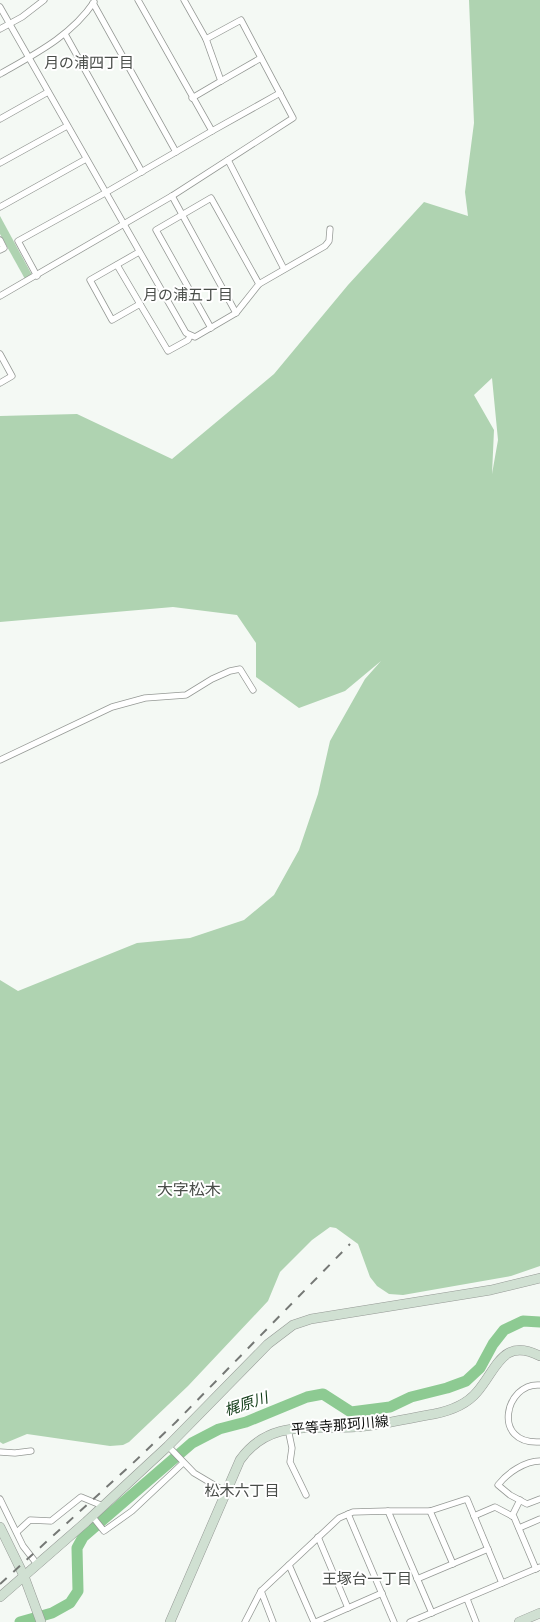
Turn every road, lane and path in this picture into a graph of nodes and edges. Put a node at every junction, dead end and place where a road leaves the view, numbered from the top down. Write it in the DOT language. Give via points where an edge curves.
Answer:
graph roads {
  1 [pos="44,0"];
  2 [pos="138,0"];
  3 [pos="184,0"];
  4 [pos="94,2"];
  5 [pos="0,6"];
  6 [pos="10,24"];
  7 [pos="0,29"];
  8 [pos="65,34"];
  9 [pos="206,39"];
  10 [pos="29,58"];
  11 [pos="261,58"];
  12 [pos="0,74"];
  13 [pos="221,80"];
  14 [pos="48,92"];
  15 [pos="280,93"];
  16 [pos="192,98"];
  17 [pos="0,119"];
  18 [pos="67,126"];
  19 [pos="212,131"];
  20 [pos="176,152"];
  21 [pos="86,159"];
  22 [pos="228,160"];
  23 [pos="0,163"];
  24 [pos="142,172"];
  25 [pos="105,193"];
  26 [pos="172,196"];
  27 [pos="0,207"];
  28 [pos="182,215"];
  29 [pos="124,225"];
  30 [pos="330,229"];
  31 [pos="0,240"];
  32 [pos="0,250"];
  33 [pos="139,252"];
  34 [pos="117,265"];
  35 [pos="284,269"];
  36 [pos="37,276"];
  37 [pos="259,284"];
  38 [pos="0,296"];
  39 [pos="140,304"];
  40 [pos="236,313"];
  41 [pos="211,328"];
  42 [pos="190,336"];
  43 [pos="0,354"];
  44 [pos="0,383"];
  45 [pos="253,690"];
  46 [pos="0,760"];
  47 [pos="540,1278"];
  48 [pos="540,1356"];
  49 [pos="540,1385"];
  50 [pos="288,1429"];
  51 [pos="540,1442"];
  52 [pos="168,1446"];
  53 [pos="0,1452"];
  54 [pos="31,1452"];
  55 [pos="540,1461"];
  56 [pos="183,1463"];
  57 [pos="226,1492"];
  58 [pos="306,1496"];
  59 [pos="0,1499"];
  60 [pos="540,1499"];
  61 [pos="520,1500"];
  62 [pos="103,1506"];
  63 [pos="388,1511"];
  64 [pos="430,1511"];
  65 [pos="348,1514"];
  66 [pos="92,1516"];
  67 [pos="474,1516"];
  68 [pos="512,1516"];
  69 [pos="540,1519"];
  70 [pos="0,1527"];
  71 [pos="519,1528"];
  72 [pos="17,1532"];
  73 [pos="318,1537"];
  74 [pos="488,1550"];
  75 [pos="37,1564"];
  76 [pos="452,1564"];
  77 [pos="289,1565"];
  78 [pos="538,1568"];
  79 [pos="24,1576"];
  80 [pos="417,1580"];
  81 [pos="502,1583"];
  82 [pos="261,1591"];
  83 [pos="382,1593"];
  84 [pos="0,1597"];
  85 [pos="467,1598"];
  86 [pos="348,1608"];
  87 [pos="432,1613"];
  88 [pos="540,1613"];
  89 [pos="41,1622"];
  90 [pos="170,1622"];
  91 [pos="245,1622"];
  92 [pos="273,1622"];
  93 [pos="315,1622"];
  94 [pos="394,1622"];
  95 [pos="410,1622"];
  96 [pos="476,1622"];
  97 [pos="519,1622"];
  1 -- 6 [label="street"];
  2 -- 16 [label="street"];
  3 -- 9 [label="street"];
  4 -- 8 [label="street"];
  4 -- 20 [label="street"];
  5 -- 6 [label="street"];
  6 -- 7 [label="street"];
  6 -- 10 [label="street"];
  8 -- 10 [label="street"];
  8 -- 24 [label="street"];
  9 -- 11 [label="street" via="241,20"];
  9 -- 13 [label="street"];
  10 -- 12 [label="street"];
  10 -- 14 [label="street"];
  11 -- 13 [label="street"];
  11 -- 15 [label="street"];
  13 -- 16 [label="street"];
  14 -- 17 [label="street"];
  14 -- 18 [label="street"];
  15 -- 19 [label="street"];
  15 -- 22 [label="street" via="293,118"];
  16 -- 19 [label="street"];
  18 -- 21 [label="street"];
  18 -- 23 [label="street"];
  19 -- 20 [label="street"];
  20 -- 24 [label="street"];
  21 -- 25 [label="street"];
  21 -- 27 [label="street"];
  22 -- 26 [label="street"];
  22 -- 35 [label="street"];
  24 -- 25 [label="street"];
  25 -- 29 [label="street"];
  25 -- 36 [label="street" via="18,241"];
  26 -- 28 [label="street"];
  26 -- 29 [label="street"];
  28 -- 37 [label="street" via="211,198"];
  28 -- 40 [label="street"];
  28 -- 41 [label="street" via="156,230"];
  29 -- 33 [label="street"];
  29 -- 36 [label="street"];
  30 -- 35 [label="street" via="325,246"];
  31 -- 32 [label="street" via="4,248"];
  33 -- 34 [label="street"];
  33 -- 42 [label="street"];
  34 -- 39 [label="street"];
  34 -- 39 [label="street" via="90,280 112,320"];
  35 -- 37 [label="street"];
  36 -- 38 [label="street"];
  37 -- 40 [label="street"];
  39 -- 42 [label="street" via="168,351"];
  40 -- 41 [label="street"];
  41 -- 42 [label="street" via="195,337"];
  43 -- 44 [label="street" via="12,376"];
  45 -- 46 [label="street" via="240,669 230,671 186,695 145,698 112,707"];
  47 -- 52 [label="street" via="491,1290 337,1314 293,1325 268,1344"];
  48 -- 50 [label="street, 平等寺那珂川線" via="520,1349 507,1353 477,1392 465,1403 444,1412 365,1426"];
  49 -- 51 [label="street" via="530,1386 519,1393 510,1407 508,1420 517,1437 526,1442"];
  50 -- 57 [label="street, 平等寺那珂川線" via="260,1439 248,1449"];
  50 -- 58 [label="street" via="292,1448 290,1462"];
  52 -- 56 [label="street"];
  52 -- 62 [label="street"];
  53 -- 54 [label="street"];
  55 -- 61 [label="street" via="506,1475 498,1485"];
  56 -- 57 [label="street"];
  56 -- 66 [label="street" via="132,1511 104,1531"];
  57 -- 90 [label="street, 平等寺那珂川線"];
  59 -- 72 [label="street"];
  60 -- 61 [label="street" via="527,1504"];
  61 -- 68 [label="street"];
  62 -- 66 [label="street"];
  62 -- 72 [label="street" via="81,1497 51,1521 30,1520"];
  63 -- 64 [label="street"];
  63 -- 65 [label="street"];
  63 -- 80 [label="street"];
  64 -- 67 [label="street" via="467,1499"];
  64 -- 76 [label="street"];
  65 -- 73 [label="street"];
  65 -- 83 [label="street"];
  66 -- 75 [label="street"];
  67 -- 68 [label="street" via="495,1508"];
  67 -- 74 [label="street"];
  68 -- 71 [label="street"];
  69 -- 71 [label="street"];
  70 -- 79 [label="street"];
  71 -- 78 [label="street"];
  72 -- 75 [label="street"];
  73 -- 77 [label="street"];
  73 -- 86 [label="street"];
  74 -- 76 [label="street"];
  74 -- 81 [label="street"];
  75 -- 79 [label="street"];
  76 -- 80 [label="street"];
  77 -- 82 [label="street"];
  77 -- 93 [label="street"];
  78 -- 81 [label="street"];
  79 -- 84 [label="street"];
  79 -- 89 [label="street"];
  80 -- 87 [label="street"];
  81 -- 85 [label="street"];
  82 -- 91 [label="street"];
  82 -- 92 [label="street"];
  83 -- 86 [label="street"];
  83 -- 94 [label="street"];
  85 -- 87 [label="street"];
  85 -- 96 [label="street"];
  86 -- 93 [label="street"];
  87 -- 95 [label="street"];
  88 -- 97 [label="street"];
}
